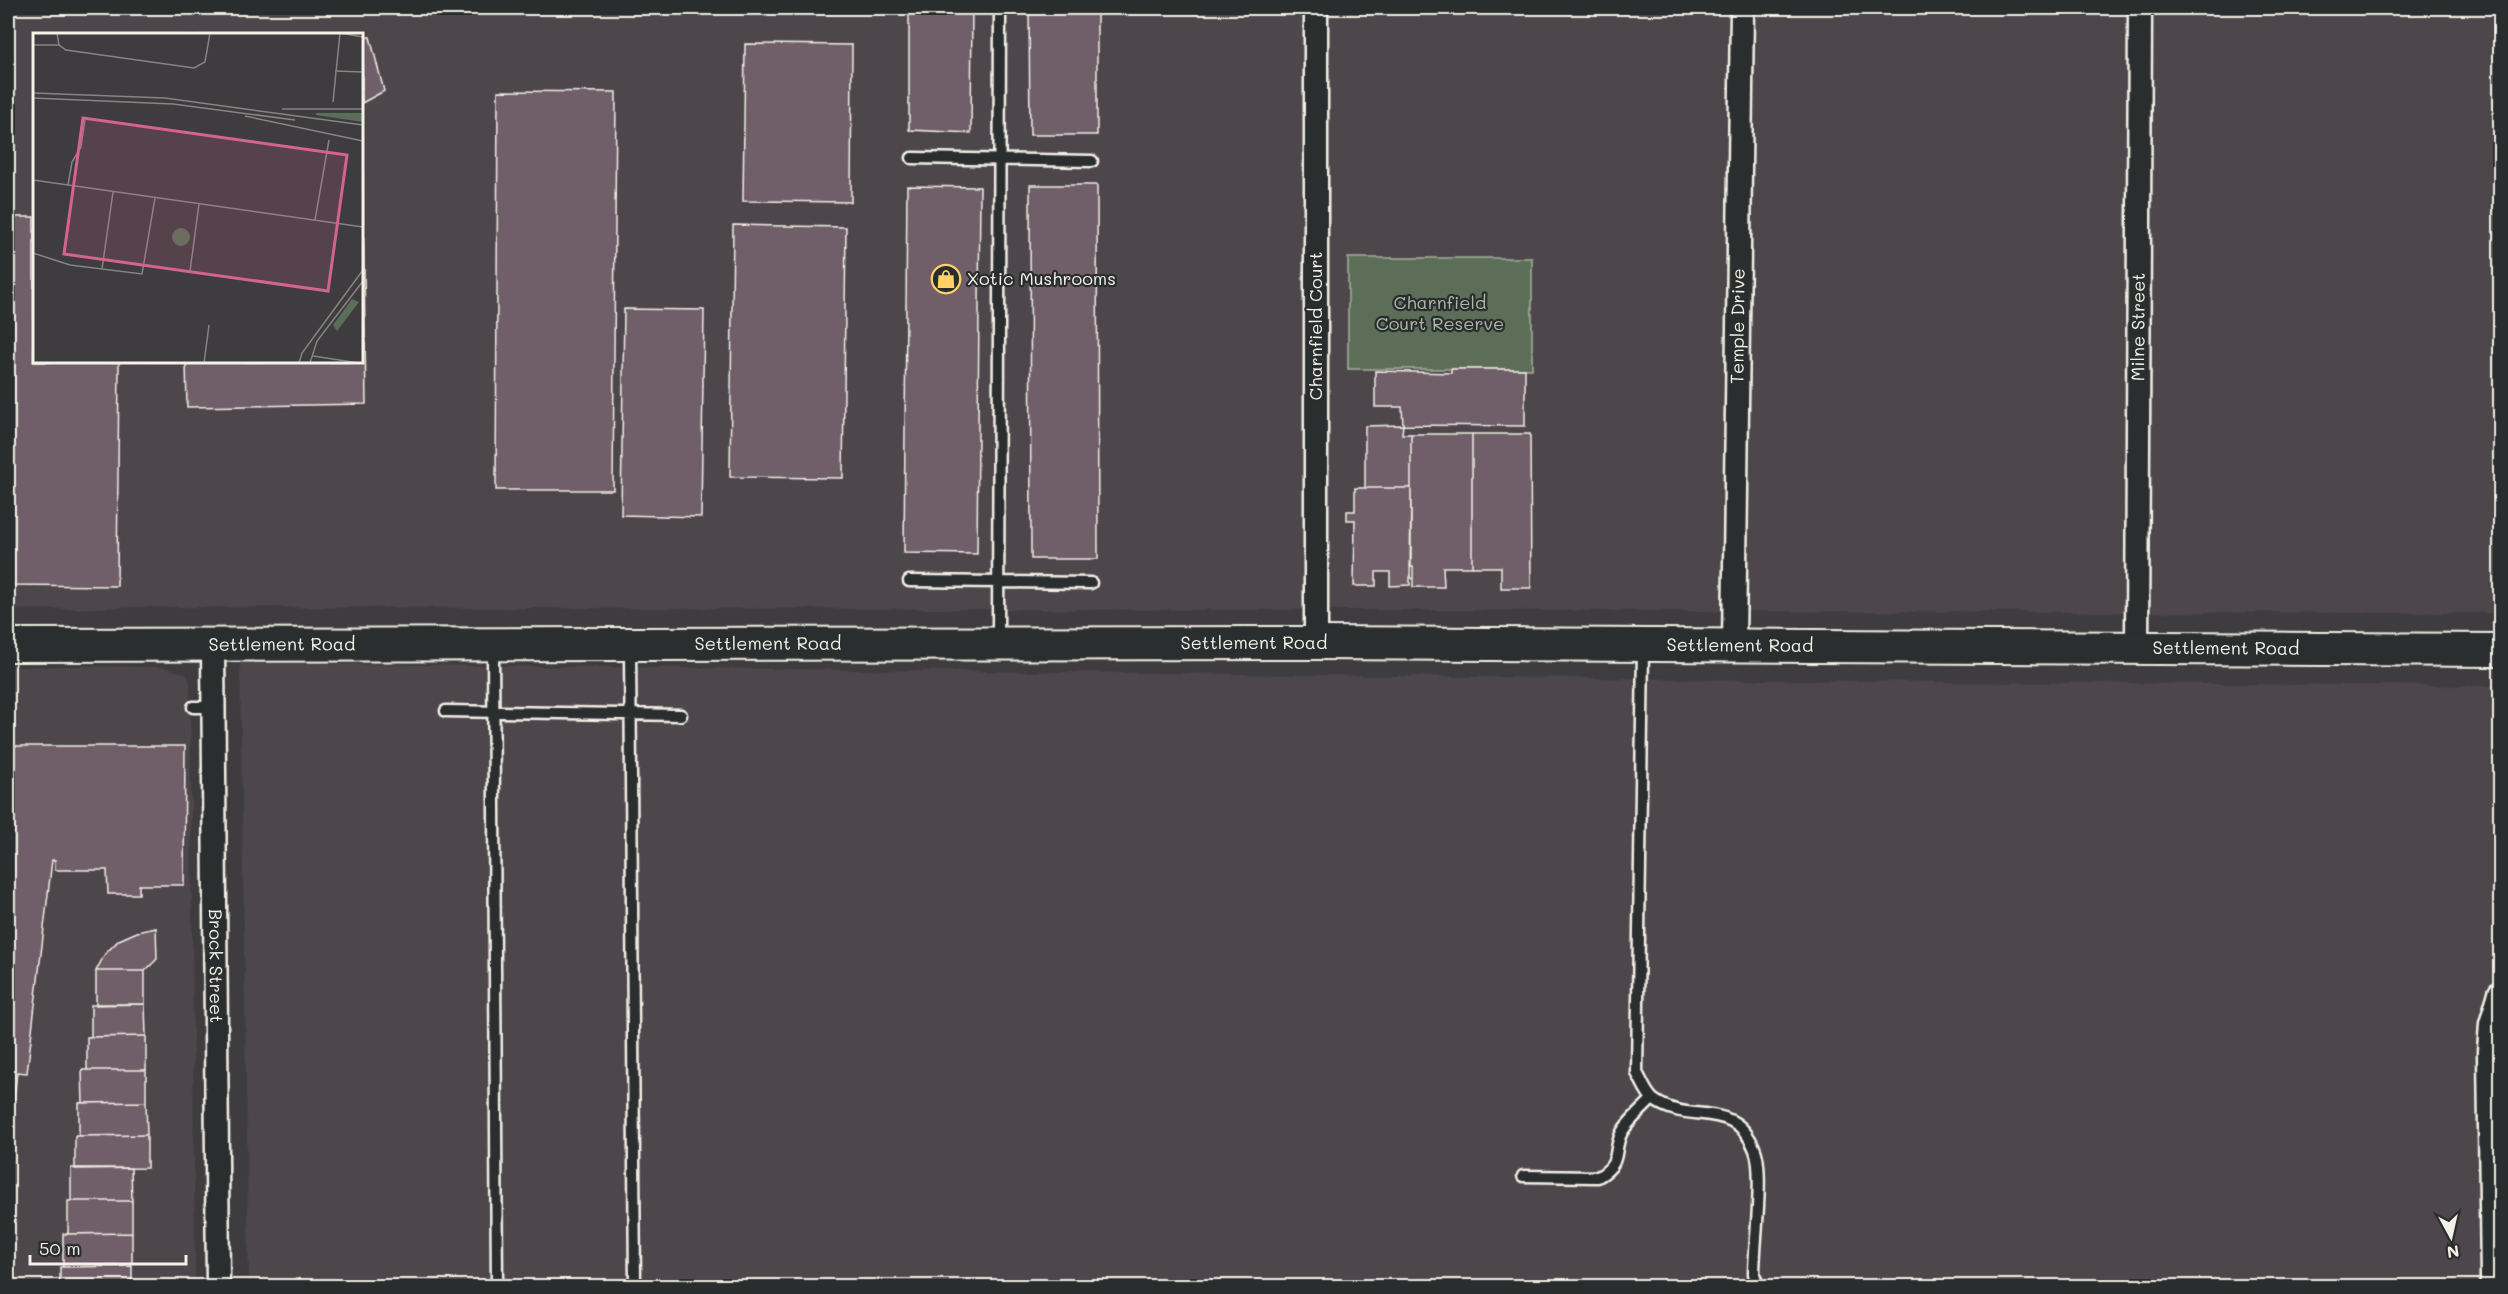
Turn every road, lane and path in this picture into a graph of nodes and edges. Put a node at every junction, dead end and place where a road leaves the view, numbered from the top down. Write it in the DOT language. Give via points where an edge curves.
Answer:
graph roads {
  1 [pos="1000,8"];
  2 [pos="1316,8"];
  3 [pos="1742,8"];
  4 [pos="2140,8"];
  5 [pos="912,158"];
  6 [pos="1000,159"];
  7 [pos="1092,161"];
  8 [pos="909,581"];
  9 [pos="999,583"];
  10 [pos="1090,583"];
  11 [pos="1316,643"];
  12 [pos="494,644"];
  13 [pos="630,644"];
  14 [pos="998,644"];
  15 [pos="8,645"];
  16 [pos="213,645"];
  17 [pos="1643,645"];
  18 [pos="1734,646"];
  19 [pos="2137,648"];
  20 [pos="2500,650"];
  21 [pos="446,711"];
  22 [pos="493,712"];
  23 [pos="630,715"];
  24 [pos="681,716"];
  25 [pos="2500,993"];
  26 [pos="1652,1099"];
  27 [pos="1523,1176"];
  28 [pos="2492,1279"];
  29 [pos="218,1287"];
  30 [pos="497,1287"];
  31 [pos="635,1287"];
  32 [pos="1758,1287"];
  1 -- 6 [label="lane"];
  2 -- 11 [label="street, Charnfield Court"];
  3 -- 18 [label="street, Temple Drive"];
  4 -- 19 [label="street, Milne Street"];
  5 -- 6 [label="lane"];
  6 -- 7 [label="lane"];
  6 -- 9 [label="lane"];
  8 -- 9 [label="lane"];
  9 -- 10 [label="lane"];
  9 -- 14 [label="lane"];
  11 -- 14 [label="main road, Settlement Road"];
  11 -- 17 [label="main road, Settlement Road"];
  12 -- 13 [label="main road, Settlement Road"];
  12 -- 16 [label="main road, Settlement Road"];
  12 -- 22 [label="lane"];
  13 -- 14 [label="main road, Settlement Road"];
  13 -- 23 [label="lane"];
  15 -- 16 [label="main road, Settlement Road"];
  16 -- 29 [label="street, Brock Street" via="203,707"];
  17 -- 18 [label="main road, Settlement Road"];
  17 -- 26 [label="lane" via="1637,1072"];
  18 -- 19 [label="main road, Settlement Road"];
  19 -- 20 [label="main road, Settlement Road"];
  21 -- 22 [label="lane"];
  22 -- 23 [label="lane"];
  22 -- 30 [label="lane"];
  23 -- 24 [label="lane"];
  23 -- 31 [label="lane"];
  25 -- 28 [label="street" via="2491,1024 2489,1051"];
  26 -- 27 [label="lane" via="1622,1132 1609,1171 1598,1177"];
  26 -- 32 [label="lane" via="1670,1109 1724,1116 1738,1124 1756,1150 1754,1274"];
}
